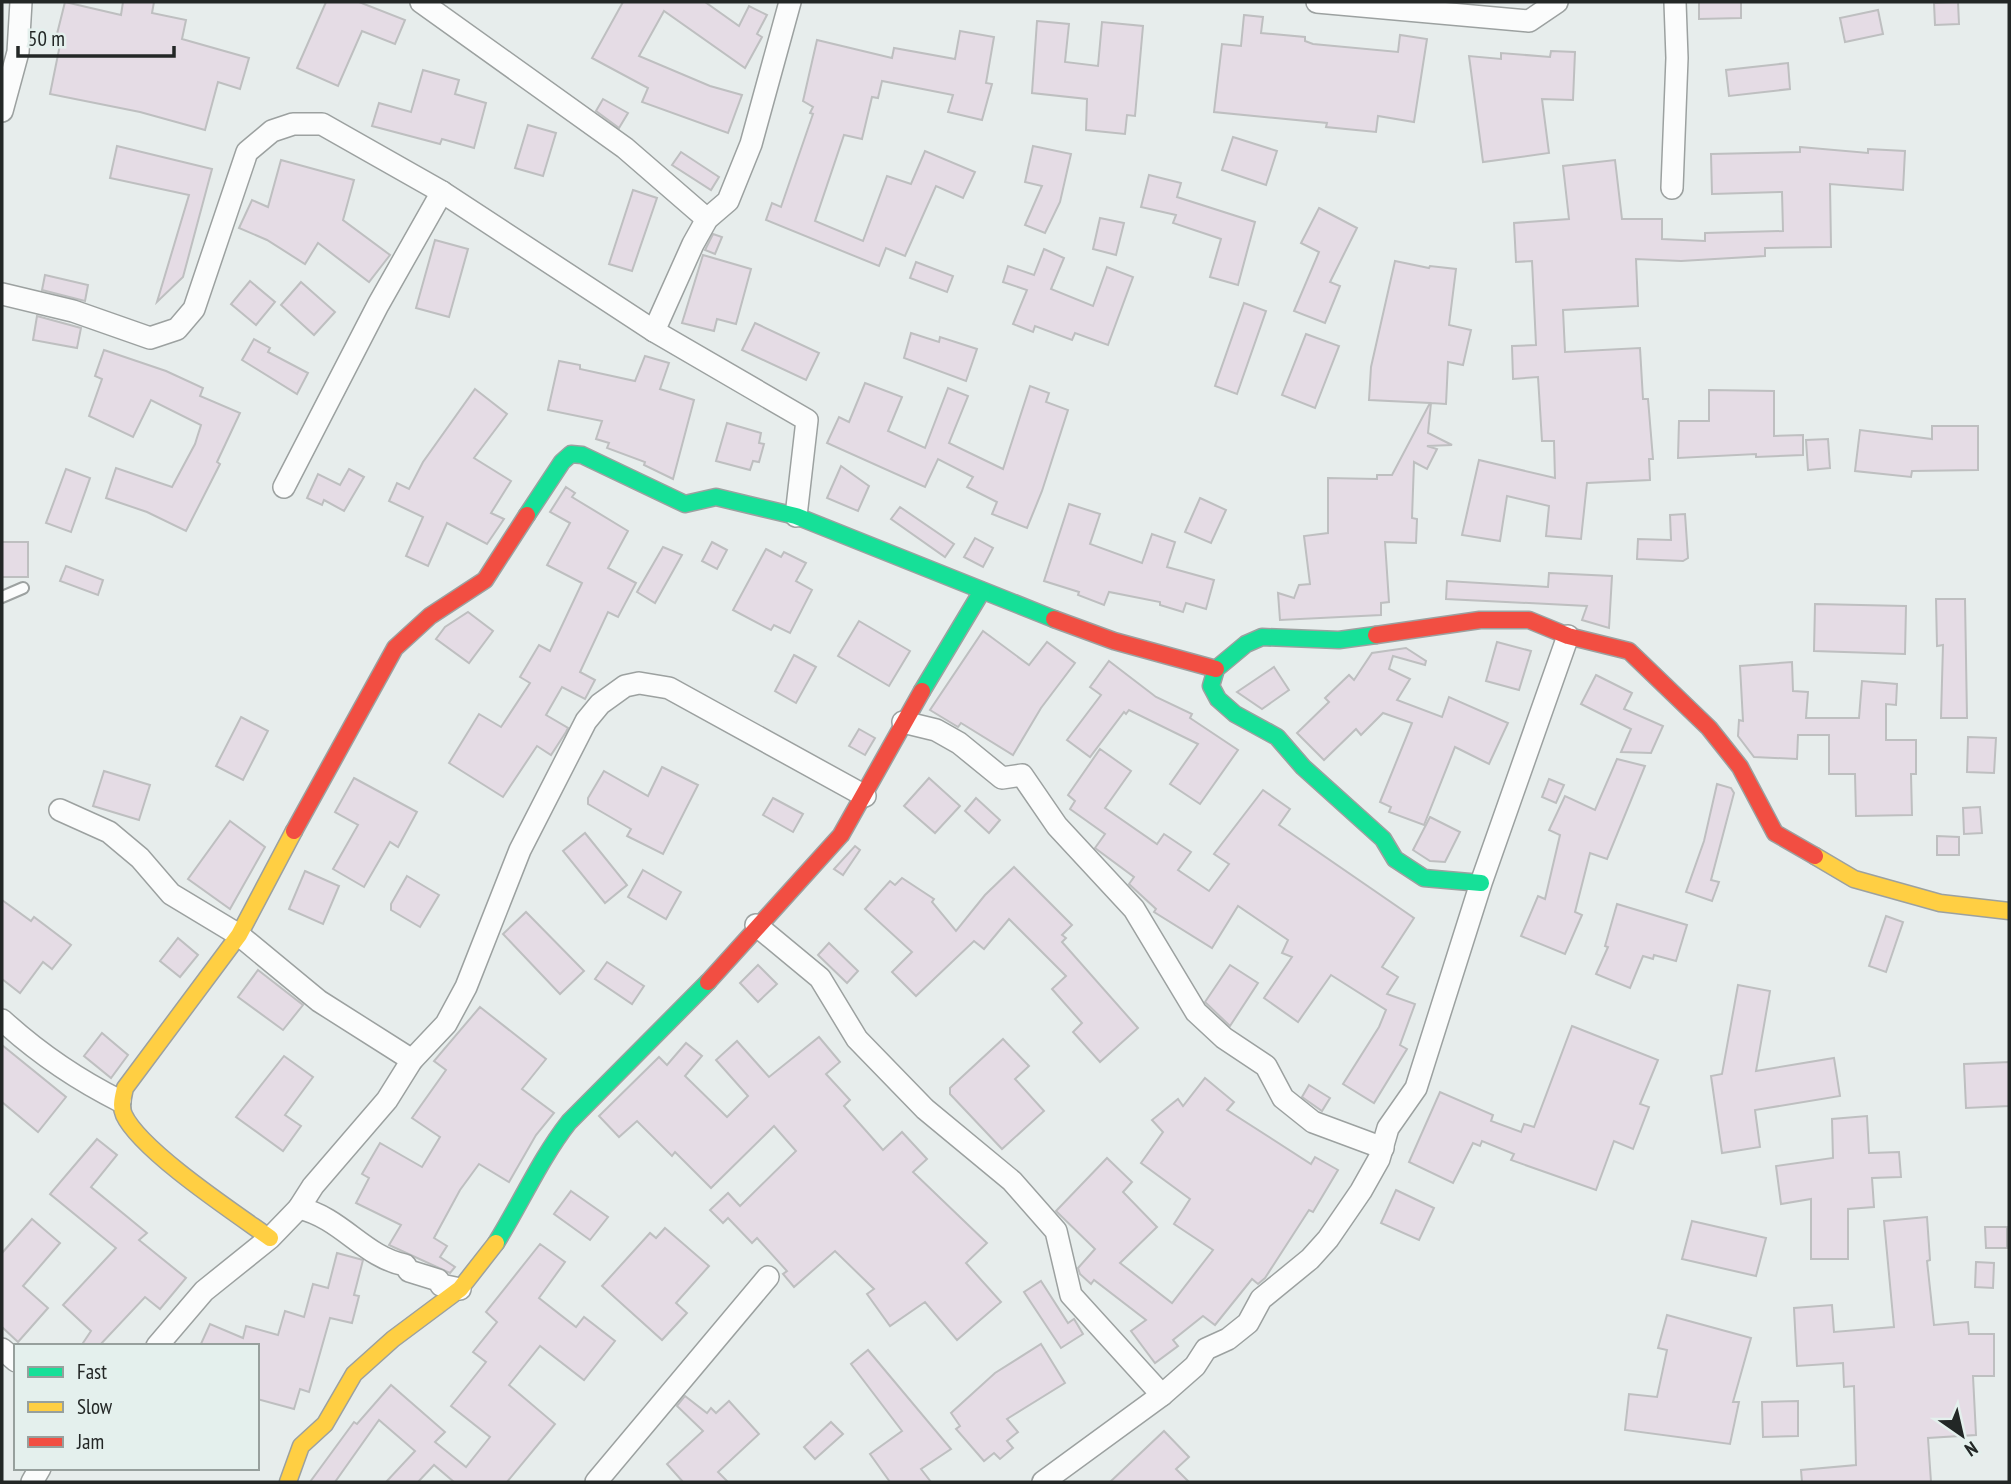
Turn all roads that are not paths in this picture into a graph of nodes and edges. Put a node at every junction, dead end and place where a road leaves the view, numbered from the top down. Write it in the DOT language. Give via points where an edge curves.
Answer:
graph roads {
  1 [pos="21,2"];
  2 [pos="422,2"];
  3 [pos="790,2"];
  4 [pos="1317,2"];
  5 [pos="1558,2"];
  6 [pos="1675,2"];
  7 [pos="2,111"];
  8 [pos="1672,188"];
  9 [pos="442,192"];
  10 [pos="707,219"];
  11 [pos="2,294"];
  12 [pos="654,331"];
  13 [pos="284,487"];
  14 [pos="796,516"];
  15 [pos="23,588"];
  16 [pos="982,591"];
  17 [pos="2,597"];
  18 [pos="1568,636"];
  19 [pos="1216,669"];
  20 [pos="903,722"];
  21 [pos="865,796"];
  22 [pos="60,810"];
  23 [pos="1481,883"];
  24 [pos="2009,911"];
  25 [pos="756,925"];
  26 [pos="239,935"];
  27 [pos="2,1020"];
  28 [pos="412,1060"];
  29 [pos="120,1101"];
  30 [pos="1383,1148"];
  31 [pos="299,1208"];
  32 [pos="270,1238"];
  33 [pos="768,1277"];
  34 [pos="460,1289"];
  35 [pos="159,1344"];
  36 [pos="1162,1395"];
  37 [pos="288,1482"];
  38 [pos="596,1482"];
  39 [pos="1043,1482"];
  1 -- 7 [label="street" via="18,52"];
  2 -- 10 [label="street" via="614,140"];
  3 -- 10 [label="street" via="751,144 728,201"];
  4 -- 5 [label="street" via="1529,21"];
  6 -- 8 [label="street"];
  9 -- 11 [label="street" via="322,124 293,124 272,131 247,152 194,309 177,328 150,338 73,311"];
  9 -- 12 [label="street"];
  9 -- 13 [label="street" via="378,304"];
  10 -- 12 [label="street"];
  12 -- 14 [label="street" via="807,420"];
  14 -- 16 [label="street"];
  14 -- 26 [label="street" via="716,497 685,504 582,454 571,454 485,580 430,616 395,648"];
  15 -- 17 [label="lane"];
  16 -- 19 [label="street" via="1114,641"];
  16 -- 20 [label="street"];
  18 -- 19 [label="street" via="1529,620 1480,620 1339,640 1262,637"];
  18 -- 23 [label="street"];
  18 -- 24 [label="street" via="1629,651 1709,728 1740,767 1776,833 1854,879 1940,903"];
  19 -- 23 [label="street" via="1211,686 1218,699 1235,715 1277,737 1303,767 1383,839 1395,859 1424,878"];
  20 -- 21 [label="street"];
  20 -- 30 [label="street" via="936,730 959,743 1002,778 1023,775 1057,826 1134,909 1196,1012 1266,1066 1283,1098 1312,1122"];
  21 -- 25 [label="street" via="841,835"];
  21 -- 28 [label="street" via="669,688 639,683 612,693 586,721 543,803 458,1006"];
  22 -- 26 [label="street" via="109,832 140,858 171,894"];
  23 -- 30 [label="street" via="1416,1088 1388,1128"];
  25 -- 34 [label="street" via="742,947 694,998 569,1122 550,1146 495,1245"];
  25 -- 36 [label="street" via="820,978 857,1039 925,1109 1012,1181 1056,1231 1071,1295"];
  26 -- 28 [label="street" via="319,1001"];
  26 -- 29 [label="street" via="125,1088"];
  27 -- 29 [label="street" via="92,1087"];
  28 -- 31 [label="street" via="387,1101"];
  29 -- 32 [label="street" via="136,1131"];
  30 -- 36 [label="street" via="1361,1191 1310,1259 1261,1300 1248,1323 1206,1349 1195,1366"];
  31 -- 32 [label="street"];
  31 -- 34 [label="street" via="320,1213 387,1261"];
  32 -- 35 [label="street" via="204,1291"];
  33 -- 38 [label="street"];
  34 -- 37 [label="street" via="354,1374 325,1424 301,1446"];
  36 -- 39 [label="street"];
}
